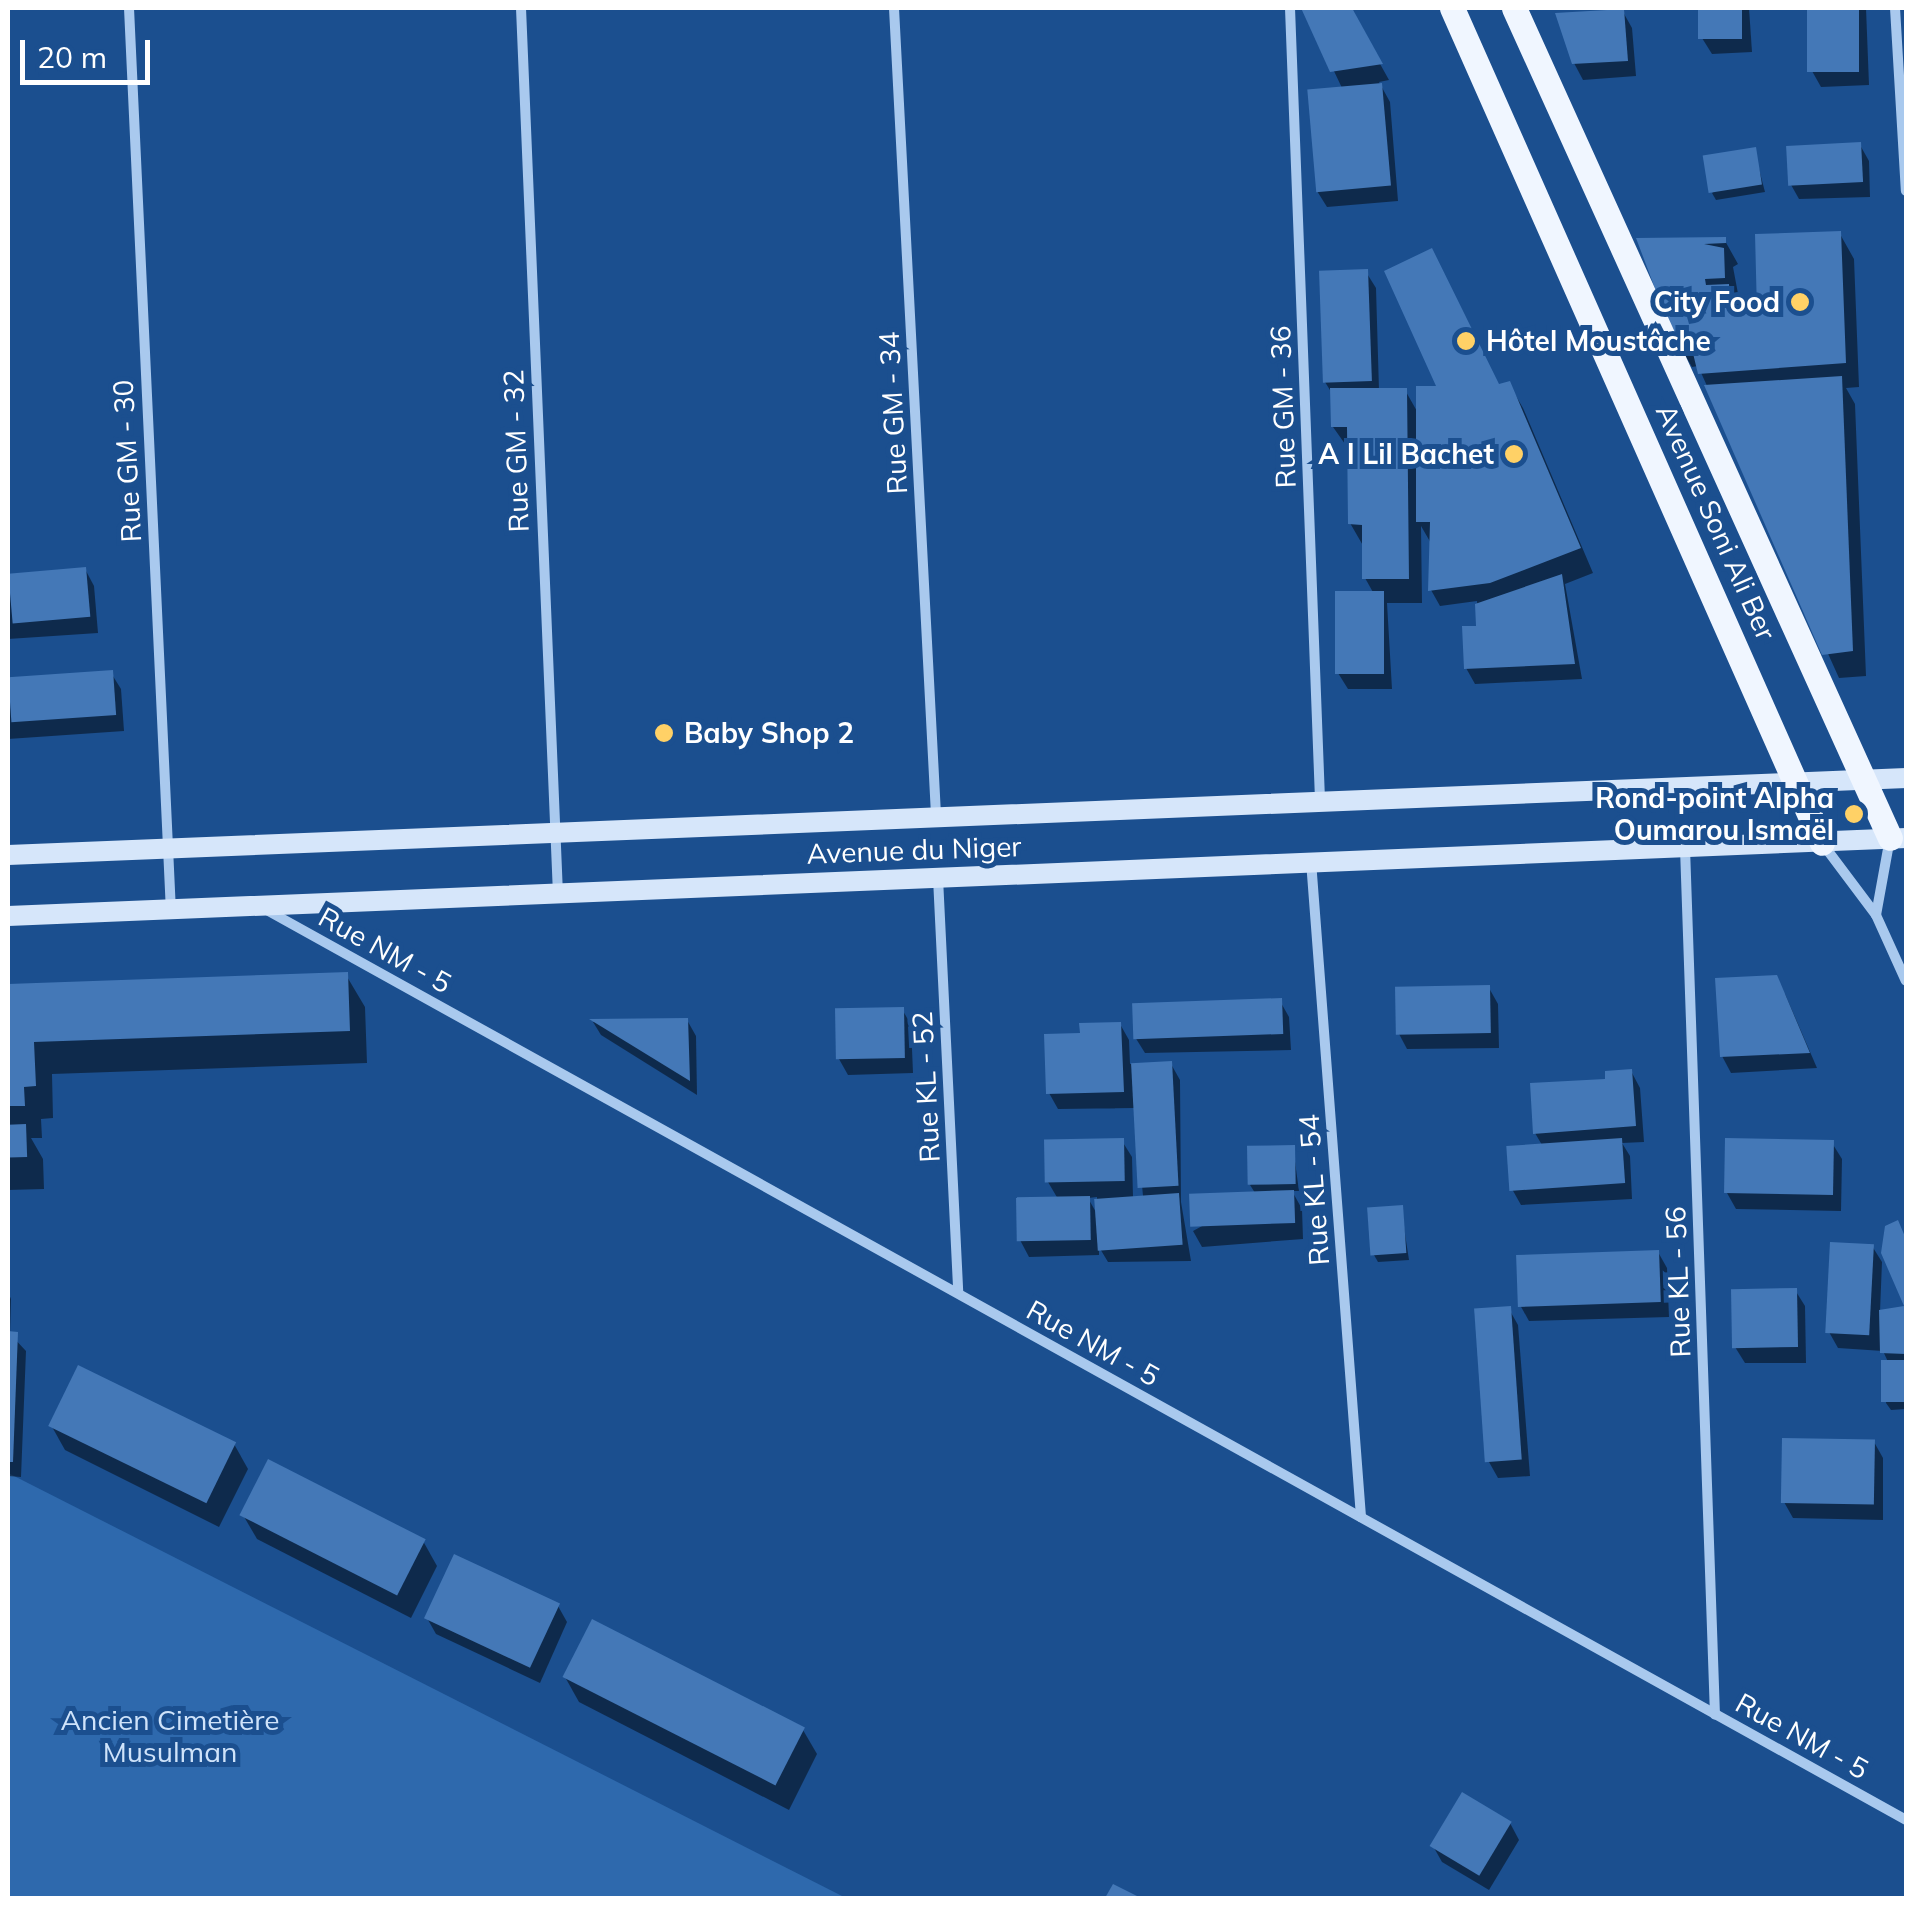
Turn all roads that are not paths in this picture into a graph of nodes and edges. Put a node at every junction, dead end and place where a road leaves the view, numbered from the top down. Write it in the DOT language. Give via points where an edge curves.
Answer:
graph roads {
  1 [pos="129,8"];
  2 [pos="522,8"];
  3 [pos="894,8"];
  4 [pos="1290,8"];
  5 [pos="1452,8"];
  6 [pos="1514,8"];
  7 [pos="1896,8"];
  8 [pos="1906,191"];
  9 [pos="1906,778"];
  10 [pos="1868,779"];
  11 [pos="1800,782"];
  12 [pos="1320,805"];
  13 [pos="936,816"];
  14 [pos="554,834"];
  15 [pos="1899,838"];
  16 [pos="1822,843"];
  17 [pos="1685,848"];
  18 [pos="168,849"];
  19 [pos="8,855"];
  20 [pos="1311,860"];
  21 [pos="938,878"];
  22 [pos="558,893"];
  23 [pos="258,906"];
  24 [pos="172,912"];
  25 [pos="1876,914"];
  26 [pos="8,916"];
  27 [pos="1906,981"];
  28 [pos="958,1293"];
  29 [pos="1361,1517"];
  30 [pos="1715,1714"];
  31 [pos="1906,1820"];
  1 -- 18 [label="street, Rue GM - 30"];
  2 -- 14 [label="street, Rue GM - 32"];
  3 -- 13 [label="street, Rue GM - 34"];
  4 -- 12 [label="street, Rue GM - 36"];
  5 -- 11 [label="main road, Avenue Soni Ali Ber"];
  6 -- 10 [label="main road, Avenue Soni Ali Ber"];
  7 -- 8 [label="street"];
  9 -- 10 [label="main road, Avenue du Niger"];
  10 -- 11 [label="main road, Avenue du Niger"];
  10 -- 15 [label="main road, Avenue Soni Ali Ber"];
  11 -- 12 [label="main road, Avenue du Niger"];
  11 -- 16 [label="main road, Avenue Soni Ali Ber"];
  12 -- 13 [label="main road, Avenue du Niger"];
  13 -- 14 [label="main road, Avenue du Niger"];
  14 -- 18 [label="main road, Avenue du Niger"];
  14 -- 22 [label="street, Rue GM - 32"];
  15 -- 16 [label="main road, Avenue du Niger"];
  15 -- 25 [label="street"];
  16 -- 17 [label="main road, Avenue du Niger"];
  16 -- 25 [label="street"];
  17 -- 20 [label="main road, Avenue du Niger"];
  17 -- 30 [label="street, Rue KL - 56"];
  18 -- 19 [label="main road, Avenue du Niger"];
  18 -- 24 [label="street, Rue GM - 30"];
  20 -- 21 [label="main road, Avenue du Niger"];
  20 -- 29 [label="street, Rue KL - 54"];
  21 -- 22 [label="main road, Avenue du Niger"];
  21 -- 28 [label="street, Rue KL - 52"];
  22 -- 23 [label="main road, Avenue du Niger"];
  23 -- 24 [label="main road, Avenue du Niger"];
  23 -- 28 [label="street, Rue NM - 5"];
  24 -- 26 [label="main road, Avenue du Niger"];
  25 -- 27 [label="street"];
  28 -- 29 [label="street, Rue NM - 5"];
  29 -- 30 [label="street, Rue NM - 5"];
  30 -- 31 [label="street, Rue NM - 5"];
}
